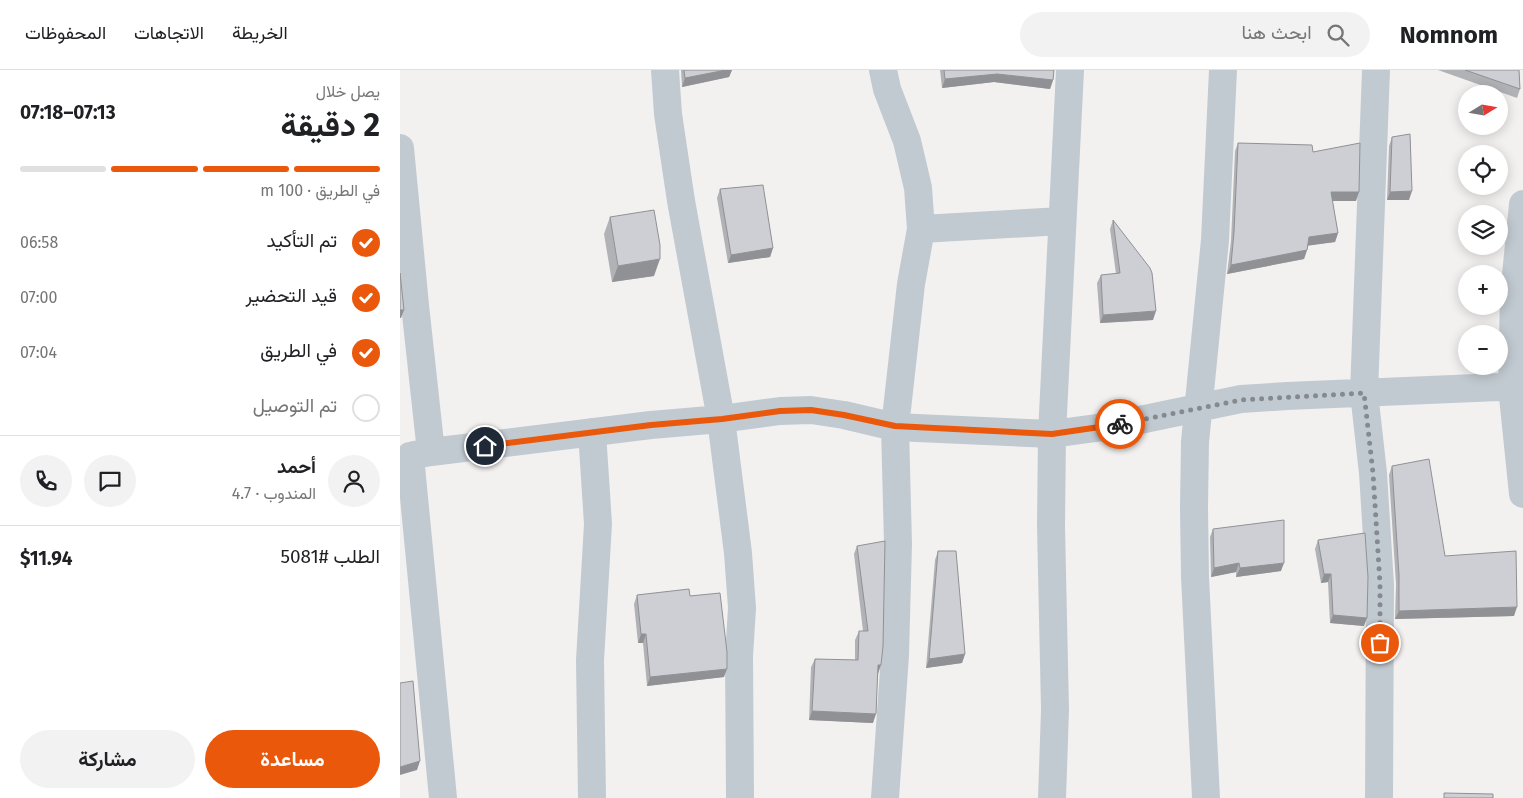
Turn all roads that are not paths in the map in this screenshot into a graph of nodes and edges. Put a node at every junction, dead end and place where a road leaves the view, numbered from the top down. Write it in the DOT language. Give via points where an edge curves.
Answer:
graph roads {
  1 [pos="666,70"];
  2 [pos="883,70"];
  3 [pos="1070,70"];
  4 [pos="1223,70"];
  5 [pos="1376,70"];
  6 [pos="400,148"];
  7 [pos="1523,204"];
  8 [pos="1062,221"];
  9 [pos="921,229"];
  10 [pos="1518,387"];
  11 [pos="1364,393"];
  12 [pos="1198,408"];
  13 [pos="722,419"];
  14 [pos="895,426"];
  15 [pos="592,432"];
  16 [pos="1052,434"];
  17 [pos="414,456"];
  18 [pos="1523,494"];
  19 [pos="443,798"];
  20 [pos="592,798"];
  21 [pos="740,798"];
  22 [pos="884,798"];
  23 [pos="1052,798"];
  24 [pos="1206,798"];
  25 [pos="1379,798"];
  1 -- 13 [label="street" via="668,114 681,201"];
  2 -- 9 [label="street" via="887,90 907,141 921,210"];
  3 -- 8 [label="street"];
  4 -- 12 [label="street" via="1215,240"];
  5 -- 11 [label="street"];
  6 -- 17 [label="street" via="414,305"];
  7 -- 10 [label="street" via="1514,295"];
  8 -- 9 [label="street"];
  8 -- 16 [label="street"];
  9 -- 14 [label="street" via="911,284"];
  10 -- 11 [label="street"];
  10 -- 18 [label="street"];
  11 -- 12 [label="street" via="1241,400"];
  11 -- 25 [label="street" via="1380,584"];
  12 -- 16 [label="street"];
  12 -- 24 [label="street" via="1195,577"];
  13 -- 14 [label="street" via="811,410"];
  13 -- 15 [label="street"];
  13 -- 21 [label="street" via="742,608"];
  14 -- 16 [label="street"];
  14 -- 22 [label="street" via="898,554"];
  15 -- 17 [label="street"];
  15 -- 20 [label="street" via="598,524 590,660"];
  16 -- 23 [label="street" via="1055,710"];
  17 -- 19 [label="street"];
}
